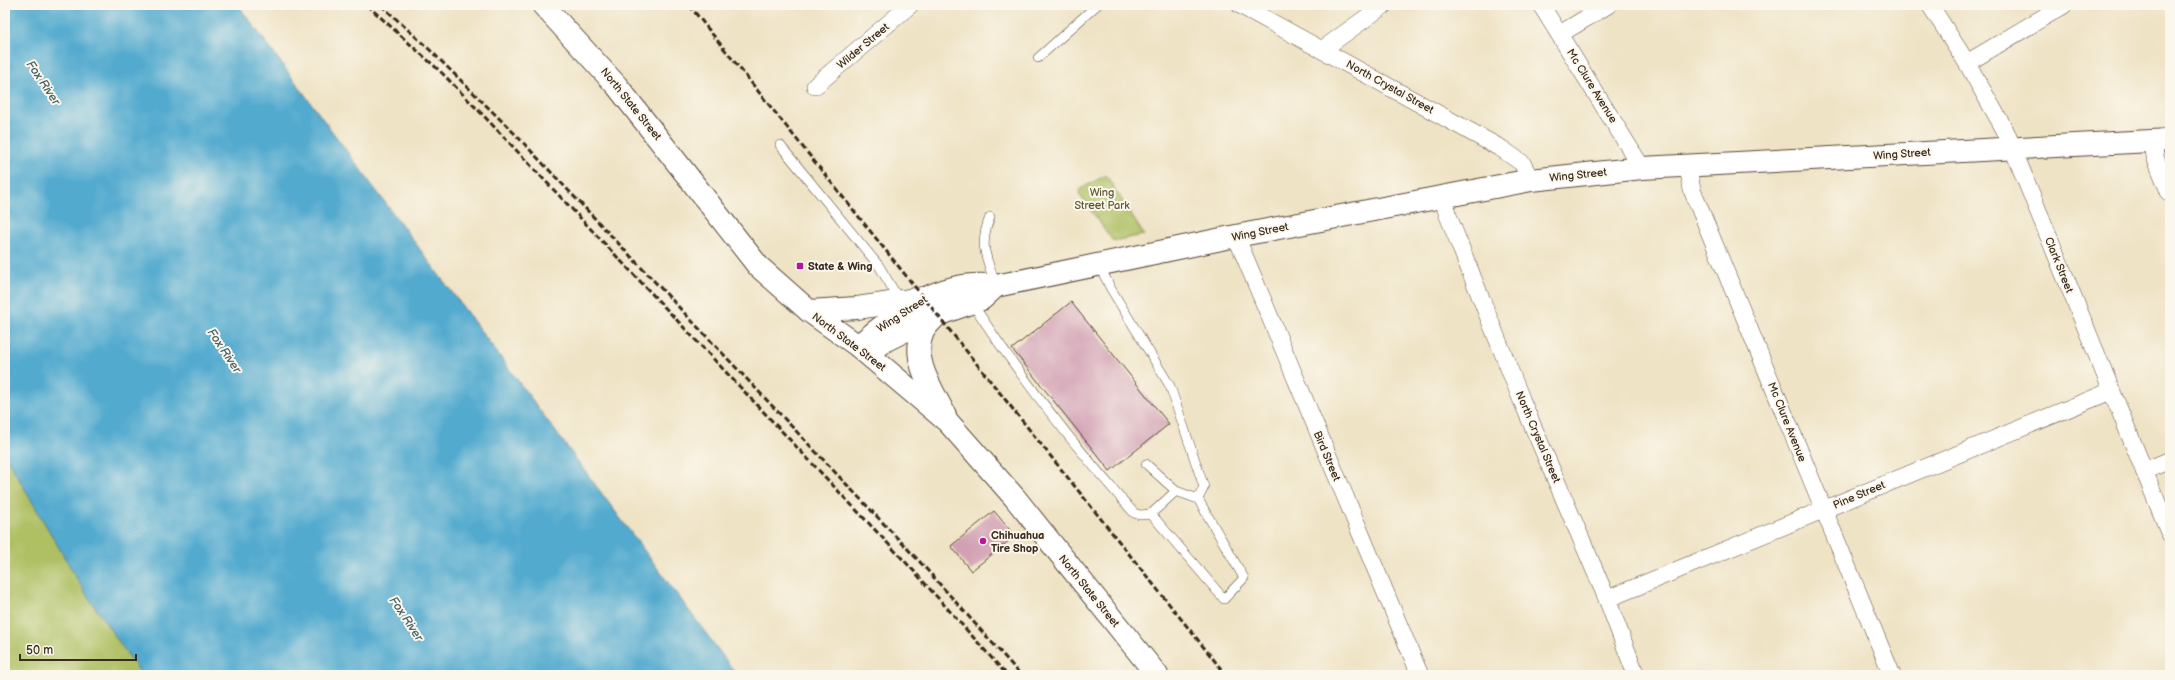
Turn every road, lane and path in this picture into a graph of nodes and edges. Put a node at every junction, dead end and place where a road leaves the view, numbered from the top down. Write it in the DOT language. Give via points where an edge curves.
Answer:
graph roads {
  1 [pos="543,5"];
  2 [pos="910,5"];
  3 [pos="1097,5"];
  4 [pos="1240,5"];
  5 [pos="1384,5"];
  6 [pos="1541,5"];
  7 [pos="1608,5"];
  8 [pos="1930,5"];
  9 [pos="2064,5"];
  10 [pos="1560,34"];
  11 [pos="1323,49"];
  12 [pos="1038,58"];
  13 [pos="1967,63"];
  14 [pos="815,86"];
  15 [pos="2162,140"];
  16 [pos="780,145"];
  17 [pos="2012,148"];
  18 [pos="1688,167"];
  19 [pos="1642,168"];
  20 [pos="1531,180"];
  21 [pos="2170,194"];
  22 [pos="1443,198"];
  23 [pos="990,217"];
  24 [pos="1236,236"];
  25 [pos="1099,265"];
  26 [pos="996,286"];
  27 [pos="923,298"];
  28 [pos="900,301"];
  29 [pos="972,303"];
  30 [pos="809,311"];
  31 [pos="937,315"];
  32 [pos="863,350"];
  33 [pos="2111,391"];
  34 [pos="948,422"];
  35 [pos="2170,460"];
  36 [pos="1146,464"];
  37 [pos="2144,471"];
  38 [pos="1176,491"];
  39 [pos="1198,499"];
  40 [pos="1824,510"];
  41 [pos="1151,514"];
  42 [pos="2170,534"];
  43 [pos="1607,599"];
  44 [pos="1158,675"];
  45 [pos="1420,675"];
  46 [pos="1636,675"];
  47 [pos="1892,675"];
  1 -- 30 [label="street, North State Street" via="617,86 758,266"];
  2 -- 14 [label="street, Wilder Street"];
  3 -- 12 [label="lane"];
  4 -- 11 [label="street, North Crystal Street"];
  5 -- 11 [label="street"];
  6 -- 10 [label="street, Mc Clure Avenue"];
  7 -- 10 [label="street"];
  8 -- 13 [label="street, Clark Street"];
  9 -- 13 [label="street"];
  10 -- 19 [label="street, Mc Clure Avenue"];
  11 -- 20 [label="street, North Crystal Street" via="1502,149 1522,163"];
  13 -- 17 [label="street, Clark Street" via="2006,132"];
  15 -- 17 [label="street, Wing Street"];
  15 -- 21 [label="street" via="2155,157"];
  16 -- 28 [label="lane" via="879,266"];
  17 -- 18 [label="street, Wing Street"];
  17 -- 33 [label="street, Clark Street"];
  18 -- 19 [label="street, Wing Street"];
  18 -- 40 [label="street, Mc Clure Avenue" via="1692,190"];
  19 -- 20 [label="street, Wing Street"];
  20 -- 22 [label="street, Wing Street"];
  22 -- 24 [label="street, Wing Street"];
  22 -- 43 [label="street, North Crystal Street" via="1522,401"];
  23 -- 26 [label="lane" via="984,233 984,249"];
  24 -- 25 [label="street, Wing Street"];
  24 -- 45 [label="street, Bird Street"];
  25 -- 26 [label="street, Wing Street"];
  25 -- 39 [label="lane" via="1170,386 1204,487"];
  26 -- 27 [label="street, Wing Street" via="978,283"];
  26 -- 29 [label="street, Wing Street" via="982,299"];
  27 -- 28 [label="street"];
  27 -- 32 [label="street, Wing Street" via="891,318"];
  28 -- 30 [label="street" via="857,308"];
  29 -- 31 [label="street, Wing Street"];
  29 -- 41 [label="lane" via="1011,363 1106,481 1134,513"];
  30 -- 32 [label="street, North State Street"];
  31 -- 32 [label="street, Wing Street"];
  31 -- 34 [label="street" via="920,340 920,357"];
  32 -- 34 [label="street, North State Street"];
  33 -- 37 [label="street, Clark Street"];
  33 -- 40 [label="street, Pine Street"];
  34 -- 44 [label="street, North State Street" via="1015,498"];
  35 -- 37 [label="street"];
  36 -- 38 [label="lane"];
  37 -- 42 [label="street, Clark Street"];
  38 -- 39 [label="lane"];
  38 -- 41 [label="lane"];
  39 -- 41 [label="lane" via="1244,578 1224,599"];
  40 -- 43 [label="street, Pine Street"];
  40 -- 47 [label="street, Mc Clure Avenue"];
  43 -- 46 [label="street, North Crystal Street"];
}
